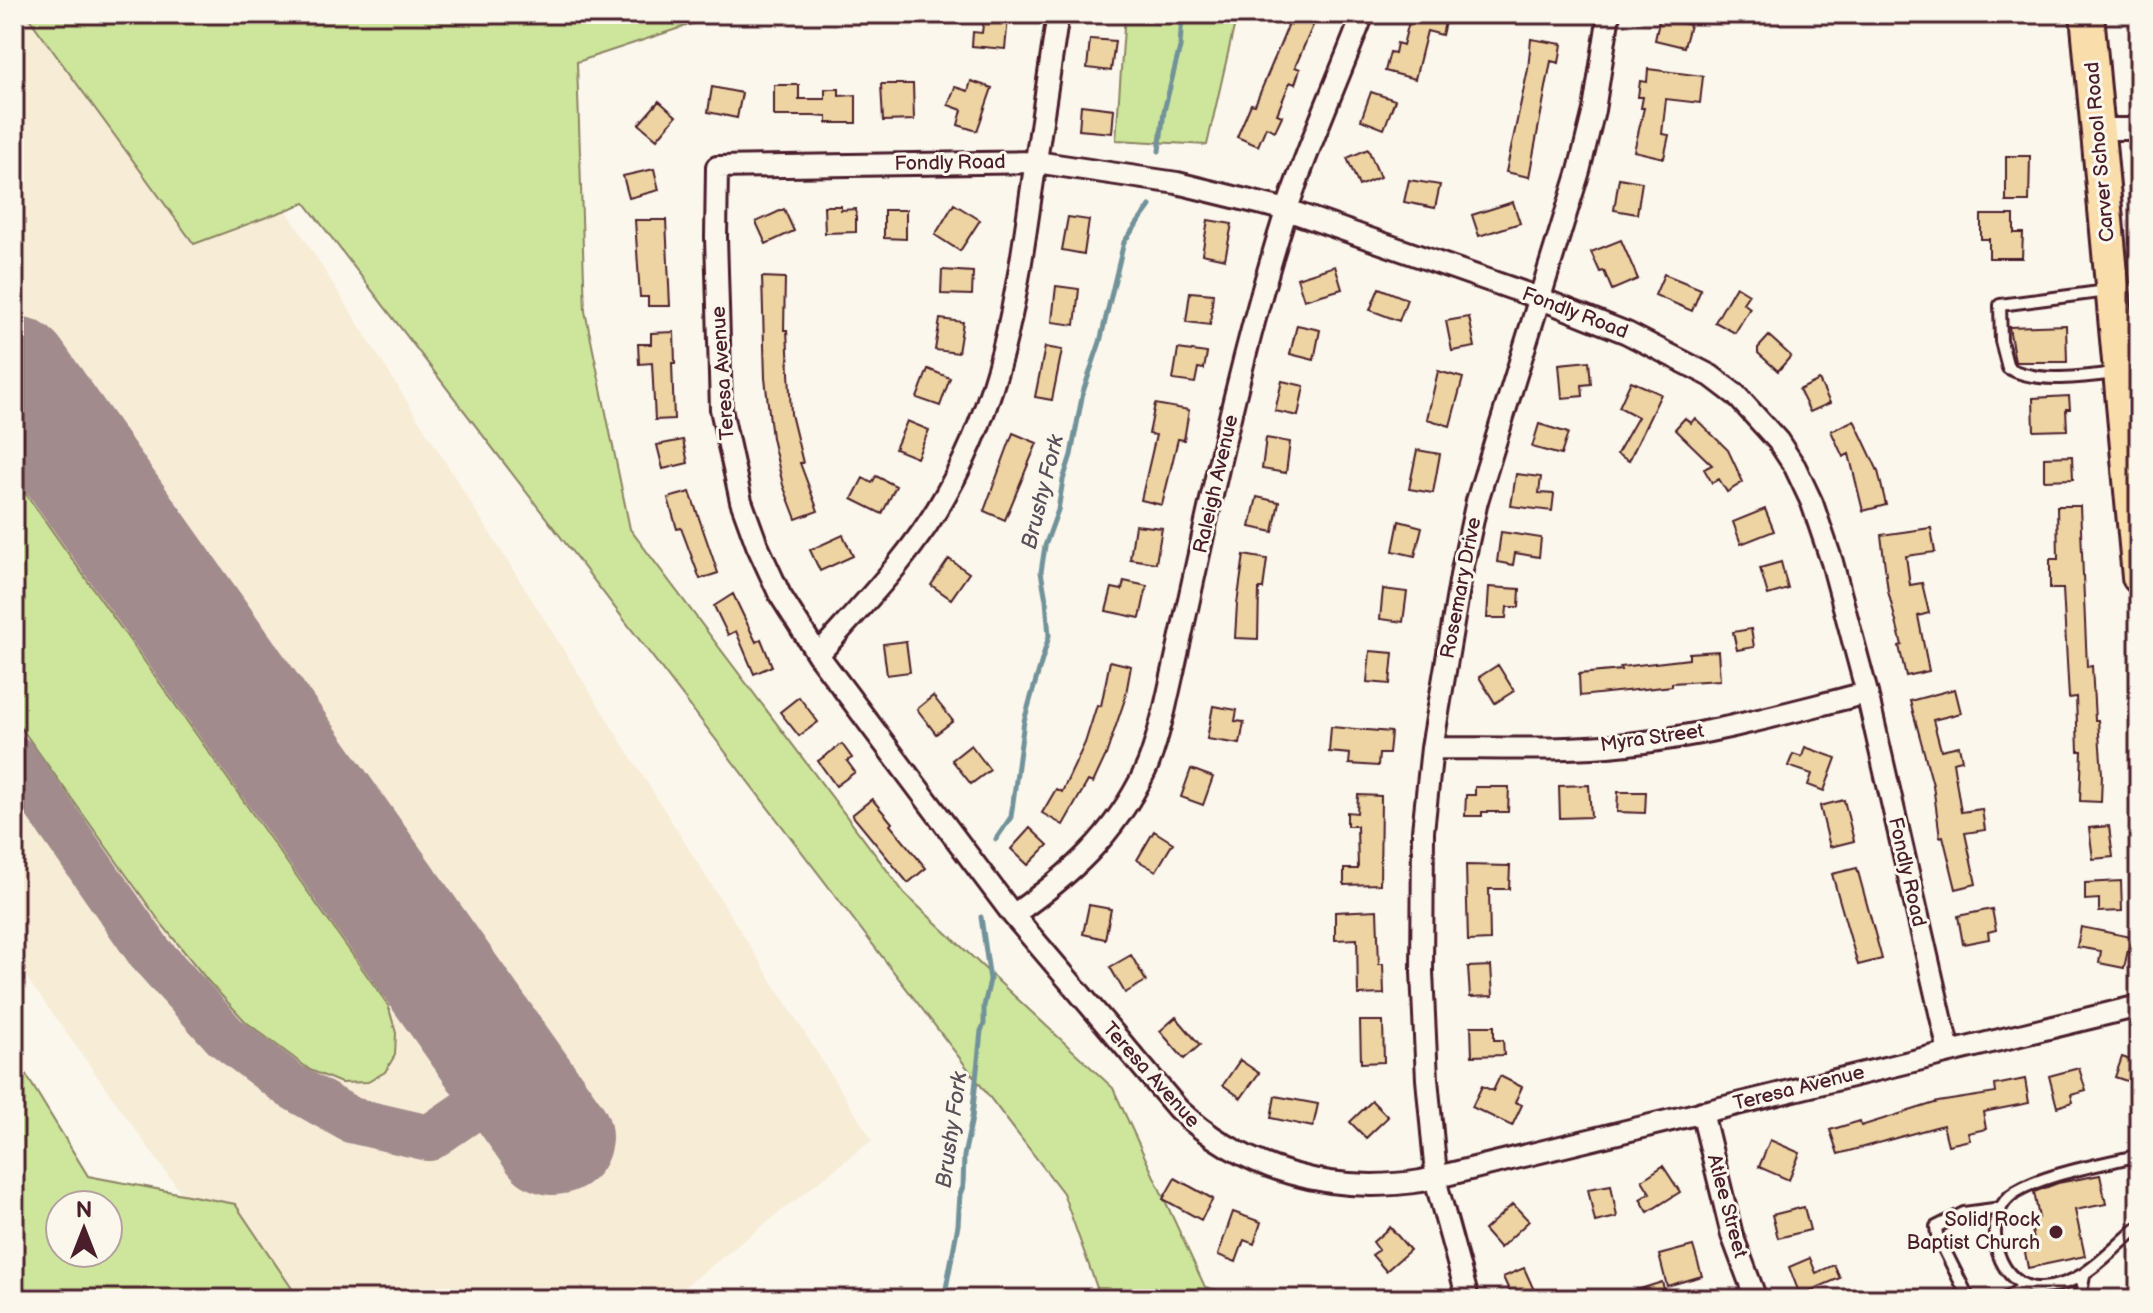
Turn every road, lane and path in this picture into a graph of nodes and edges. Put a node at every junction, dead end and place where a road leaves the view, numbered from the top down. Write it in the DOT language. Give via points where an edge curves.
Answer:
graph roads {
  1 [pos="1058,14"];
  2 [pos="1363,14"];
  3 [pos="1609,14"];
  4 [pos="2087,14"];
  5 [pos="2098,129"];
  6 [pos="2139,129"];
  7 [pos="1036,162"];
  8 [pos="717,167"];
  9 [pos="1287,210"];
  10 [pos="2112,290"];
  11 [pos="1539,298"];
  12 [pos="2120,372"];
  13 [pos="2139,577"];
  14 [pos="818,655"];
  15 [pos="1867,693"];
  16 [pos="1432,748"];
  17 [pos="1013,915"];
  18 [pos="2139,1006"];
  19 [pos="1949,1052"];
  20 [pos="1702,1112"];
  21 [pos="2139,1155"];
  22 [pos="1436,1178"];
  23 [pos="2001,1208"];
  24 [pos="2139,1227"];
  25 [pos="2084,1276"];
  26 [pos="2024,1287"];
  27 [pos="1468,1299"];
  28 [pos="1756,1299"];
  29 [pos="1969,1299"];
  30 [pos="2004,1299"];
  31 [pos="2080,1299"];
  1 -- 7 [label="street"];
  2 -- 9 [label="street, Raleigh Avenue"];
  3 -- 11 [label="street, Rosemary Drive" via="1579,171"];
  4 -- 5 [label="main road, Carver School Road"];
  5 -- 6 [label="street"];
  5 -- 10 [label="main road, Carver School Road"];
  7 -- 8 [label="street, Fondly Road"];
  7 -- 9 [label="street, Fondly Road" via="1177,183"];
  7 -- 14 [label="street" via="1005,351 967,454 924,529"];
  8 -- 14 [label="street, Teresa Avenue" via="719,370 727,448 757,545 780,595"];
  9 -- 11 [label="street, Fondly Road"];
  9 -- 17 [label="street, Raleigh Avenue" via="1245,361 1151,758 1103,838 1059,883"];
  10 -- 12 [label="main road, Carver School Road"];
  10 -- 12 [label="lane" via="2000,305 2001,341 2008,368 2017,373 2035,377"];
  11 -- 15 [label="street, Fondly Road" via="1677,356 1711,376 1758,417 1795,467 1812,503"];
  11 -- 16 [label="street, Rosemary Drive" via="1477,501"];
  12 -- 13 [label="main road, Carver School Road"];
  14 -- 17 [label="street, Teresa Avenue"];
  15 -- 16 [label="street, Myra Street" via="1629,744"];
  15 -- 19 [label="street, Fondly Road"];
  16 -- 22 [label="street, Rosemary Drive" via="1421,893"];
  17 -- 22 [label="street, Teresa Avenue" via="1178,1109 1234,1152 1314,1181 1342,1185"];
  18 -- 19 [label="street, Teresa Avenue"];
  19 -- 20 [label="street, Teresa Avenue"];
  20 -- 22 [label="street, Teresa Avenue"];
  20 -- 28 [label="street, Atlee Street" via="1732,1235"];
  21 -- 23 [label="lane" via="2030,1184"];
  22 -- 27 [label="street, Rosemary Drive"];
  23 -- 26 [label="lane" via="1995,1234 1998,1251 2014,1282"];
  23 -- 29 [label="lane" via="1964,1213 1936,1227"];
  24 -- 25 [label="lane"];
  25 -- 26 [label="lane" via="2043,1288"];
  25 -- 31 [label="lane"];
  26 -- 30 [label="lane"];
}
